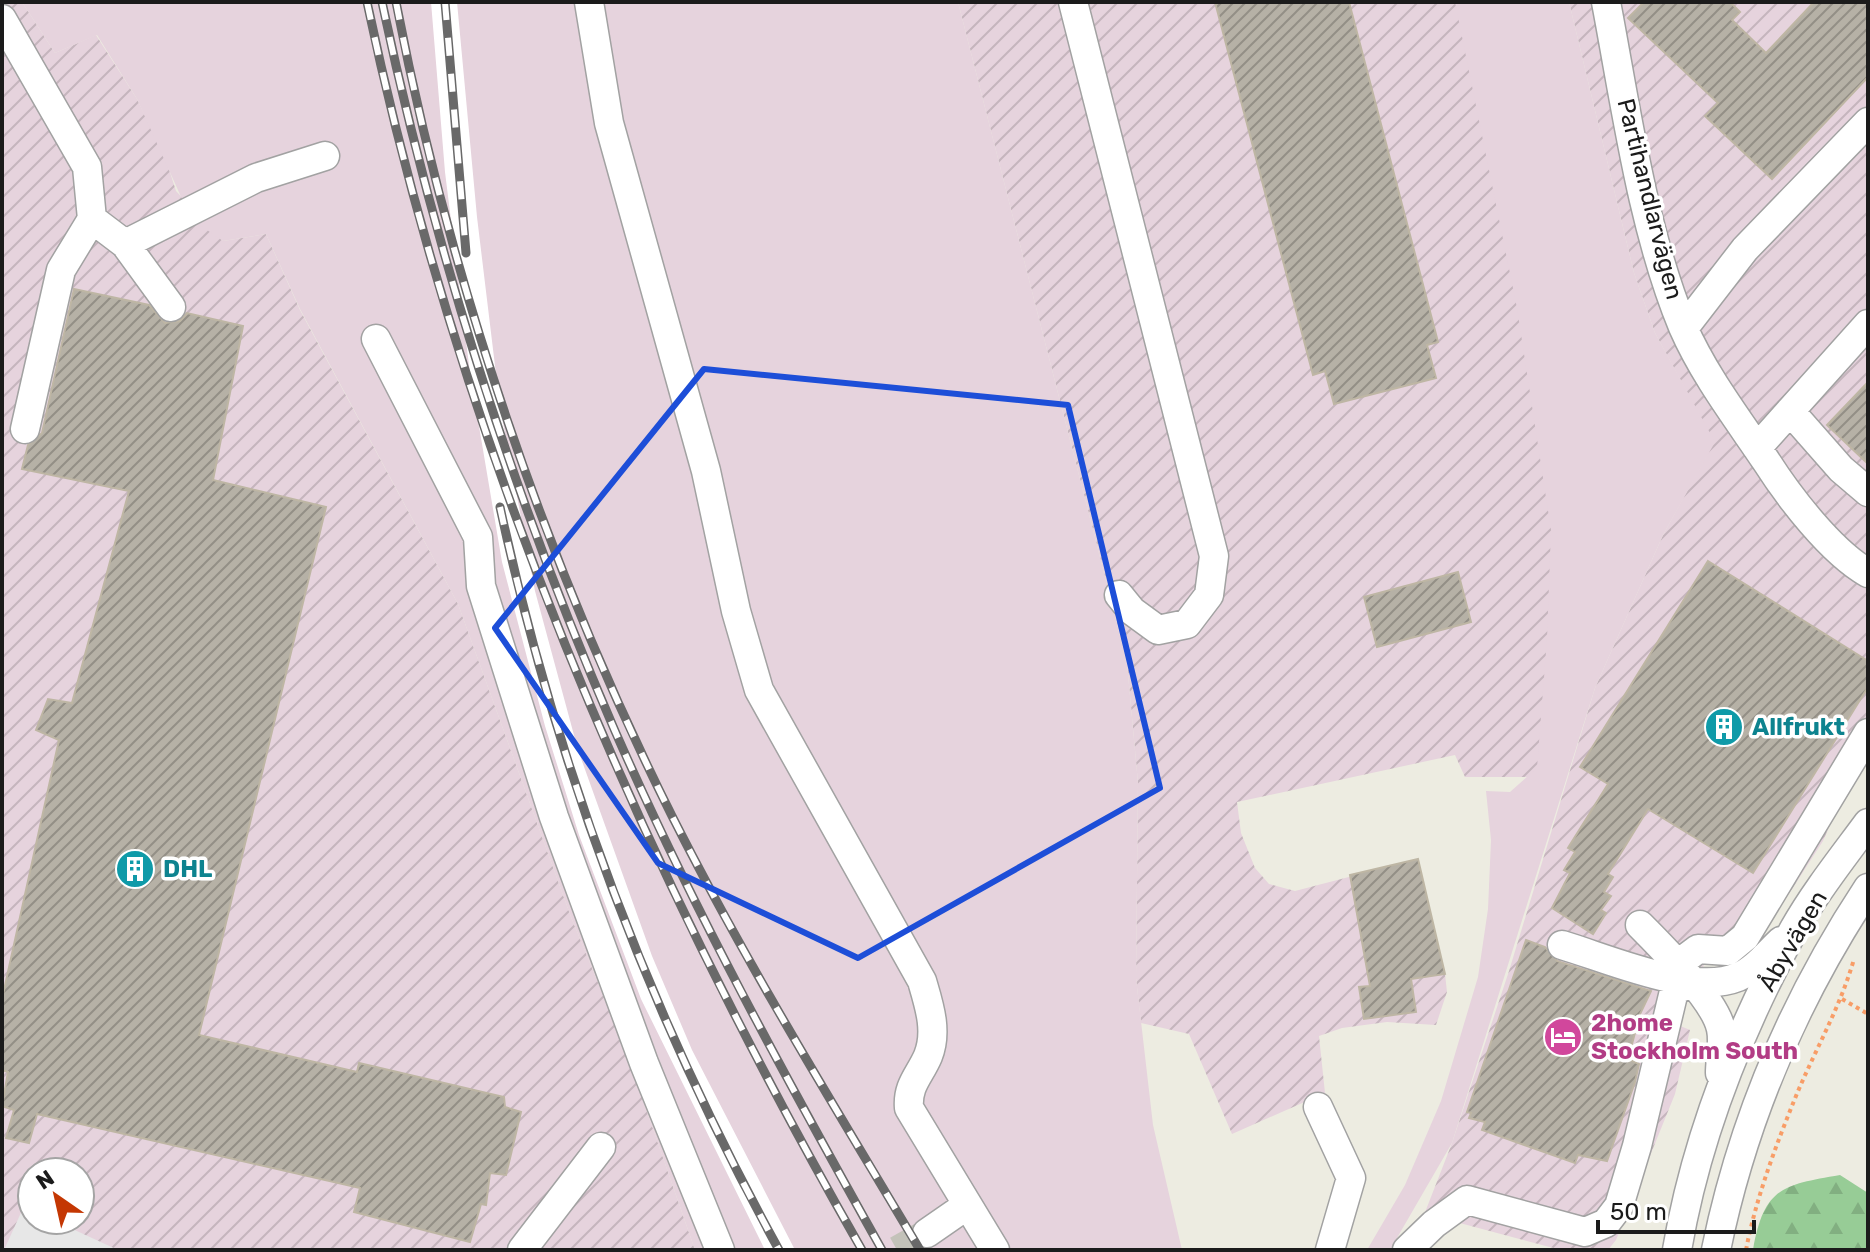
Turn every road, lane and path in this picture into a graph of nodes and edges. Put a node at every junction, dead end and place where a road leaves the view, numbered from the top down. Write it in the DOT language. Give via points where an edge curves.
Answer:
graph roads {
  1 [pos="589,2"];
  2 [pos="1073,2"];
  3 [pos="1606,2"];
  4 [pos="2,19"];
  5 [pos="1868,122"];
  6 [pos="325,156"];
  7 [pos="92,219"];
  8 [pos="125,244"];
  9 [pos="171,307"];
  10 [pos="1868,324"];
  11 [pos="1684,328"];
  12 [pos="376,339"];
  13 [pos="1790,411"];
  14 [pos="25,429"];
  15 [pos="1757,448"];
  16 [pos="1868,492"];
  17 [pos="1868,573"];
  18 [pos="1119,595"];
  19 [pos="1868,733"];
  20 [pos="1868,823"];
  21 [pos="1868,888"];
  22 [pos="1640,925"];
  23 [pos="1796,926"];
  24 [pos="1562,945"];
  25 [pos="1860,945"];
  26 [pos="1684,973"];
  27 [pos="1842,999"];
  28 [pos="1868,1014"];
  29 [pos="1718,1098"];
  30 [pos="1318,1107"];
  31 [pos="601,1147"];
  32 [pos="966,1206"];
  33 [pos="927,1233"];
  34 [pos="522,1250"];
  35 [pos="720,1250"];
  36 [pos="995,1250"];
  37 [pos="1330,1250"];
  38 [pos="1407,1250"];
  39 [pos="1677,1250"];
  40 [pos="1716,1250"];
  41 [pos="1746,1250"];
  1 -- 32 [label="street" via="609,123 706,471 759,690 922,981 933,1035 908,1094 909,1108"];
  2 -- 18 [label="street" via="1214,556 1209,595 1187,624 1158,630"];
  3 -- 11 [label="street, Partihandlarvägen" via="1642,181"];
  4 -- 7 [label="street" via="87,167"];
  5 -- 11 [label="street" via="1745,249"];
  6 -- 8 [label="street" via="256,178"];
  7 -- 8 [label="street"];
  7 -- 14 [label="street" via="61,270"];
  8 -- 9 [label="street"];
  10 -- 13 [label="street"];
  11 -- 15 [label="street, Partihandlarvägen"];
  12 -- 35 [label="street" via="478,537 481,586 554,817"];
  13 -- 15 [label="street"];
  13 -- 16 [label="street"];
  15 -- 17 [label="street, Partihandlarvägen" via="1792,498"];
  19 -- 26 [label="street" via="1745,937 1728,951 1698,949"];
  20 -- 23 [label="street, Åbyvägen"];
  21 -- 40 [label="street, Åbyvägen" via="1832,943 1775,1056 1743,1138"];
  22 -- 26 [label="street"];
  23 -- 26 [label="street" via="1741,976 1728,981"];
  23 -- 29 [label="street, Åbyvägen"];
  24 -- 26 [label="street"];
  25 -- 27 [label="path"];
  26 -- 29 [label="street" via="1720,1025"];
  26 -- 38 [label="street" via="1674,991 1619,1206 1606,1223 1585,1232 1467,1200"];
  27 -- 28 [label="path"];
  27 -- 41 [label="path" via="1796,1096"];
  29 -- 39 [label="street, Åbyvägen"];
  30 -- 37 [label="street" via="1351,1178"];
  31 -- 34 [label="street"];
  32 -- 33 [label="street"];
  32 -- 36 [label="street"];
}
